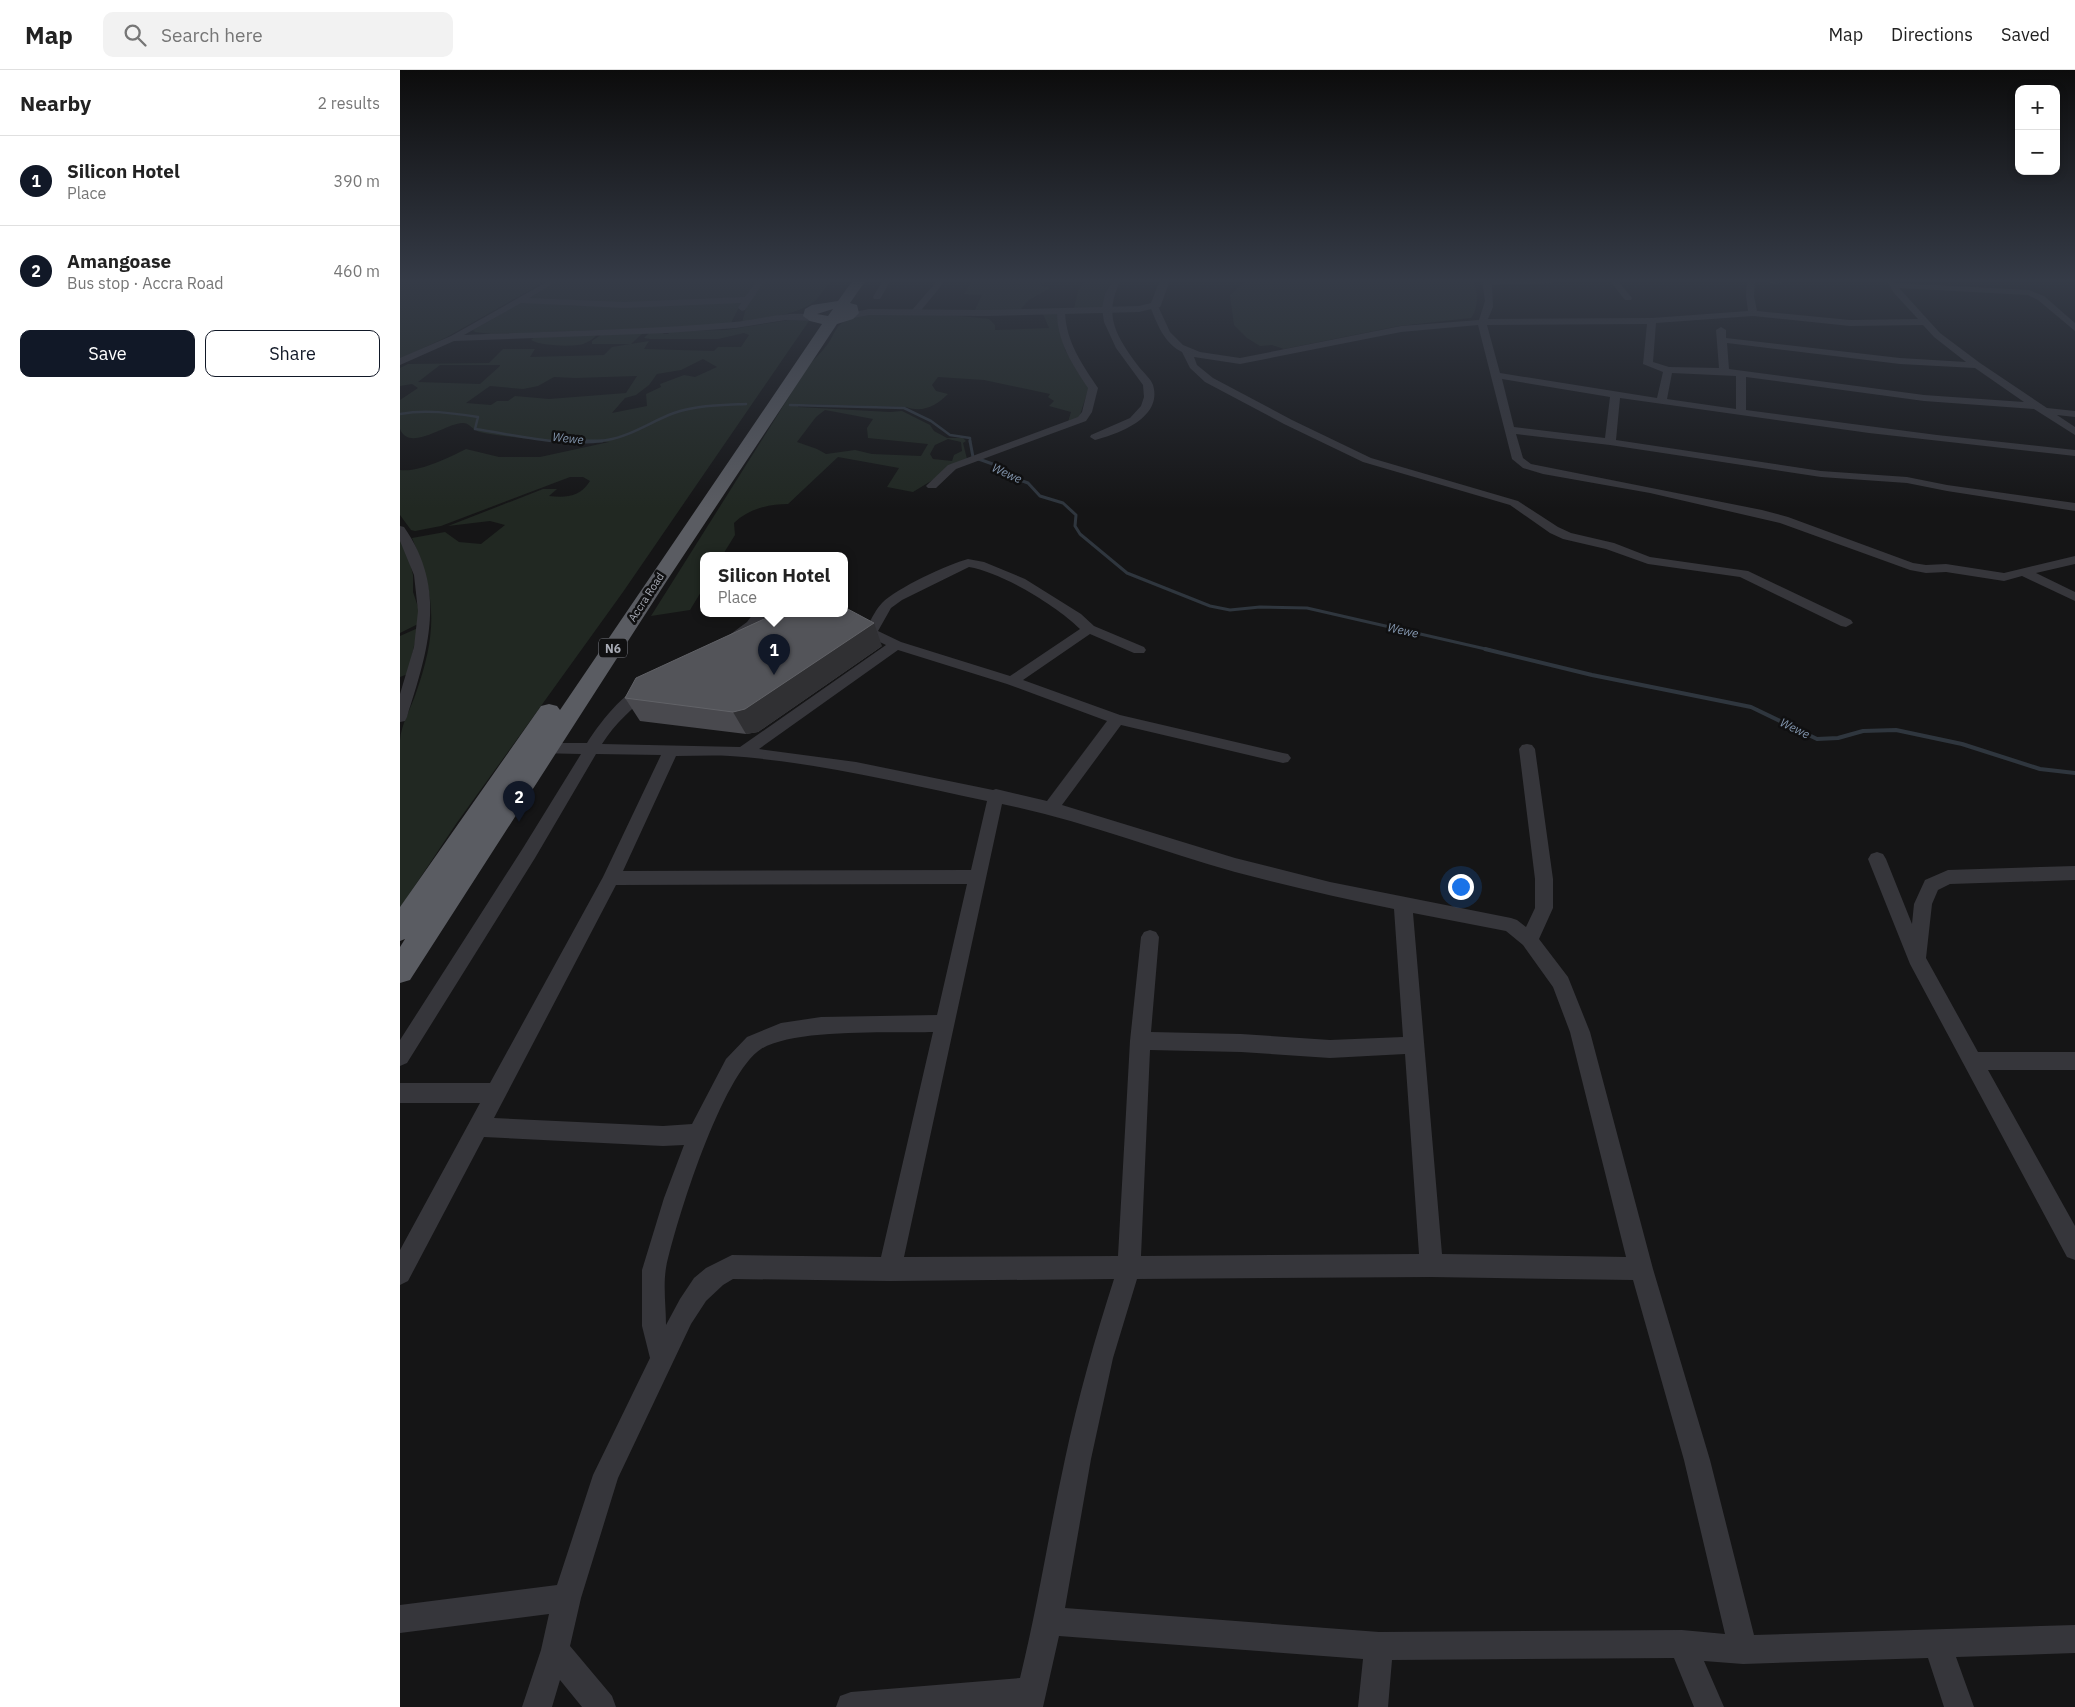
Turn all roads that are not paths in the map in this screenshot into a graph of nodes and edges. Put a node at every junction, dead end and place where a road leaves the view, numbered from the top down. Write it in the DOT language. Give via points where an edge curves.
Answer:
graph roads {
  1 [pos="412,356"];
  2 [pos="796,356"];
  3 [pos="806,356"];
  4 [pos="1072,356"];
  5 [pos="1127,356"];
  6 [pos="1189,356"];
  7 [pos="1208,356"];
  8 [pos="1267,356"];
  9 [pos="1491,356"];
  10 [pos="1649,356"];
  11 [pos="1723,356"];
  12 [pos="1854,356"];
  13 [pos="1966,356"];
  14 [pos="400,362"];
  15 [pos="1977,365"];
  16 [pos="1668,370"];
  17 [pos="1724,372"];
  18 [pos="1741,374"];
  19 [pos="1496,375"];
  20 [pos="1615,394"];
  21 [pos="1661,401"];
  22 [pos="2039,408"];
  23 [pos="1741,413"];
  24 [pos="2075,414"];
  25 [pos="1510,430"];
  26 [pos="2075,432"];
  27 [pos="1095,437"];
  28 [pos="1610,442"];
  29 [pos="2075,453"];
  30 [pos="932,486"];
  31 [pos="2075,507"];
  32 [pos="400,530"];
  33 [pos="2075,560"];
  34 [pos="2025,573"];
  35 [pos="2075,597"];
  36 [pos="758,617"];
  37 [pos="849,620"];
  38 [pos="1846,623"];
  39 [pos="1089,629"];
  40 [pos="870,633"];
  41 [pos="896,645"];
  42 [pos="723,646"];
  43 [pos="1139,650"];
  44 [pos="415,674"];
  45 [pos="400,679"];
  46 [pos="657,681"];
  47 [pos="1012,681"];
  48 [pos="400,717"];
  49 [pos="1116,718"];
  50 [pos="524,748"];
  51 [pos="548,748"];
  52 [pos="593,748"];
  53 [pos="1527,749"];
  54 [pos="671,750"];
  55 [pos="744,752"];
  56 [pos="1283,758"];
  57 [pos="996,795"];
  58 [pos="1050,808"];
  59 [pos="1877,859"];
  60 [pos="2075,873"];
  61 [pos="978,877"];
  62 [pos="611,878"];
  63 [pos="1403,904"];
  64 [pos="400,929"];
  65 [pos="1150,938"];
  66 [pos="1528,940"];
  67 [pos="1917,959"];
  68 [pos="400,971"];
  69 [pos="945,1023"];
  70 [pos="1140,1041"];
  71 [pos="1414,1045"];
  72 [pos="400,1057"];
  73 [pos="1972,1061"];
  74 [pos="2075,1061"];
  75 [pos="400,1093"];
  76 [pos="497,1093"];
  77 [pos="479,1127"];
  78 [pos="699,1134"];
  79 [pos="2075,1249"];
  80 [pos="1431,1265"];
  81 [pos="1129,1267"];
  82 [pos="890,1269"];
  83 [pos="1641,1270"];
  84 [pos="400,1272"];
  85 [pos="662,1359"];
  86 [pos="566,1598"];
  87 [pos="400,1619"];
  88 [pos="1048,1621"];
  89 [pos="2075,1640"];
  90 [pos="1937,1643"];
  91 [pos="1682,1644"];
  92 [pos="1379,1646"];
  93 [pos="555,1650"];
  94 [pos="1743,1650"];
  95 [pos="1030,1699"];
  96 [pos="537,1707"];
  97 [pos="601,1707"];
  98 [pos="852,1707"];
  99 [pos="1373,1707"];
  100 [pos="1709,1707"];
  101 [pos="1959,1707"];
  1 -- 14 [label="street"];
  2 -- 50 [label="highway, Accra Road / N6" via="734,438"];
  3 -- 51 [label="highway, Accra Road / N6"];
  4 -- 30 [label="street" via="1093,388 1082,419 952,467"];
  5 -- 27 [label="street" via="1148,385 1150,394 1145,410 1133,423"];
  6 -- 38 [label="street" via="1209,380 1368,460 1514,503 1567,536 1610,546 1648,560 1743,574"];
  7 -- 8 [label="street" via="1240,362"];
  9 -- 19 [label="street"];
  10 -- 16 [label="street" via="1648,364"];
  11 -- 17 [label="street"];
  12 -- 15 [label="street"];
  13 -- 15 [label="street"];
  15 -- 22 [label="street"];
  16 -- 17 [label="street"];
  16 -- 21 [label="street"];
  17 -- 18 [label="street"];
  18 -- 22 [label="street" via="1924,398"];
  18 -- 23 [label="street"];
  19 -- 20 [label="street"];
  19 -- 25 [label="street"];
  20 -- 21 [label="street"];
  20 -- 28 [label="street"];
  21 -- 23 [label="street"];
  22 -- 24 [label="street"];
  22 -- 26 [label="street"];
  23 -- 29 [label="street" via="2002,447"];
  25 -- 28 [label="street"];
  25 -- 34 [label="street" via="1518,459 1543,471 1758,513 1910,566 2004,577"];
  28 -- 31 [label="street" via="1821,474 1907,480"];
  32 -- 44 [label="street" via="420,574 424,598 423,637"];
  33 -- 34 [label="street"];
  34 -- 35 [label="street"];
  36 -- 42 [label="street"];
  37 -- 40 [label="street"];
  39 -- 40 [label="street" via="1076,617 1020,582 968,563 897,597 886,606"];
  39 -- 43 [label="street"];
  39 -- 47 [label="street"];
  40 -- 41 [label="street"];
  41 -- 47 [label="street"];
  41 -- 55 [label="street"];
  44 -- 45 [label="street"];
  44 -- 48 [label="street"];
  46 -- 52 [label="street" via="624,707 604,728"];
  47 -- 49 [label="street"];
  49 -- 56 [label="street"];
  49 -- 58 [label="street"];
  50 -- 51 [label="street"];
  50 -- 64 [label="highway, Accra Road / N6"];
  51 -- 52 [label="street"];
  51 -- 68 [label="highway, Accra Road / N6"];
  52 -- 54 [label="street"];
  52 -- 72 [label="street"];
  53 -- 66 [label="street" via="1544,879 1544,908"];
  54 -- 55 [label="street"];
  54 -- 62 [label="street"];
  55 -- 57 [label="street" via="856,768"];
  57 -- 58 [label="street"];
  57 -- 61 [label="street"];
  58 -- 63 [label="street" via="1235,865"];
  59 -- 67 [label="street"];
  60 -- 67 [label="street" via="1948,877 1931,885 1923,904"];
  61 -- 62 [label="street"];
  61 -- 69 [label="street"];
  62 -- 76 [label="street"];
  63 -- 66 [label="street" via="1511,925"];
  63 -- 71 [label="street"];
  65 -- 70 [label="street"];
  66 -- 83 [label="street" via="1562,983 1580,1032"];
  67 -- 73 [label="street"];
  69 -- 78 [label="street" via="821,1026 782,1032 754,1043 733,1065"];
  69 -- 82 [label="street"];
  70 -- 71 [label="street" via="1330,1049"];
  70 -- 81 [label="street"];
  71 -- 80 [label="street"];
  73 -- 74 [label="street"];
  73 -- 79 [label="street"];
  75 -- 76 [label="street"];
  76 -- 77 [label="street"];
  77 -- 78 [label="street" via="663,1136"];
  77 -- 84 [label="street"];
  78 -- 85 [label="street" via="675,1198 654,1270 654,1326"];
  80 -- 81 [label="street"];
  80 -- 83 [label="street"];
  81 -- 82 [label="street"];
  81 -- 88 [label="street" via="1101,1358 1078,1459"];
  82 -- 85 [label="street" via="732,1267 712,1276 696,1293"];
  83 -- 94 [label="street" via="1700,1470"];
  85 -- 86 [label="street" via="606,1475"];
  86 -- 87 [label="street"];
  86 -- 93 [label="street"];
  88 -- 92 [label="street"];
  88 -- 95 [label="street"];
  89 -- 90 [label="street"];
  90 -- 94 [label="street"];
  90 -- 101 [label="street"];
  91 -- 92 [label="street"];
  91 -- 94 [label="street"];
  91 -- 100 [label="street"];
  92 -- 99 [label="street"];
  93 -- 96 [label="street"];
  93 -- 97 [label="street"];
  95 -- 98 [label="street"];
}
